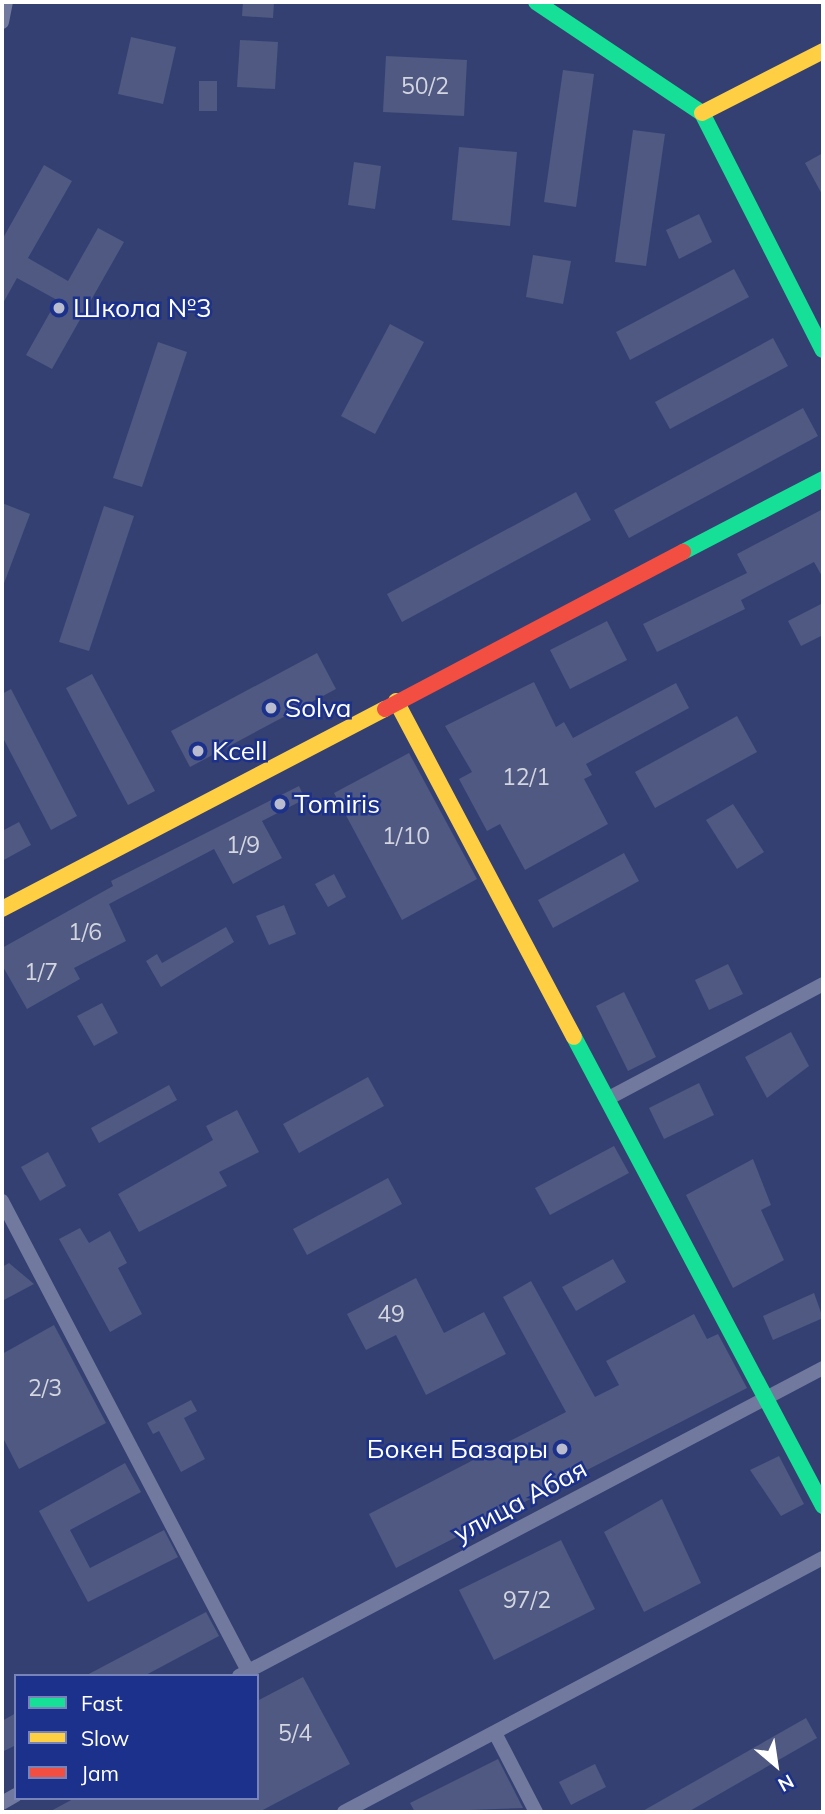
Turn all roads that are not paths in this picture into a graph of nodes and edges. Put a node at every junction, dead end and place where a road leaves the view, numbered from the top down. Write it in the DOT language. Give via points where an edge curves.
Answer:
graph roads {
  1 [pos="6,2"];
  2 [pos="537,2"];
  3 [pos="2,22"];
  4 [pos="823,51"];
  5 [pos="702,113"];
  6 [pos="823,350"];
  7 [pos="823,479"];
  8 [pos="396,701"];
  9 [pos="2,909"];
  10 [pos="823,984"];
  11 [pos="607,1099"];
  12 [pos="2,1201"];
  13 [pos="823,1368"];
  14 [pos="767,1399"];
  15 [pos="823,1506"];
  16 [pos="823,1558"];
  17 [pos="244,1673"];
  18 [pos="495,1732"];
  19 [pos="344,1812"];
  20 [pos="536,1812"];
  1 -- 3 [label="street"];
  2 -- 5 [label="street"];
  4 -- 5 [label="street"];
  5 -- 6 [label="street"];
  7 -- 8 [label="street"];
  8 -- 9 [label="street"];
  8 -- 11 [label="street"];
  10 -- 11 [label="street"];
  11 -- 14 [label="street"];
  12 -- 17 [label="street"];
  13 -- 14 [label="street, улица Абая"];
  14 -- 15 [label="street"];
  14 -- 17 [label="street, улица Абая"];
  16 -- 18 [label="street"];
  18 -- 19 [label="street"];
  18 -- 20 [label="street"];
}
